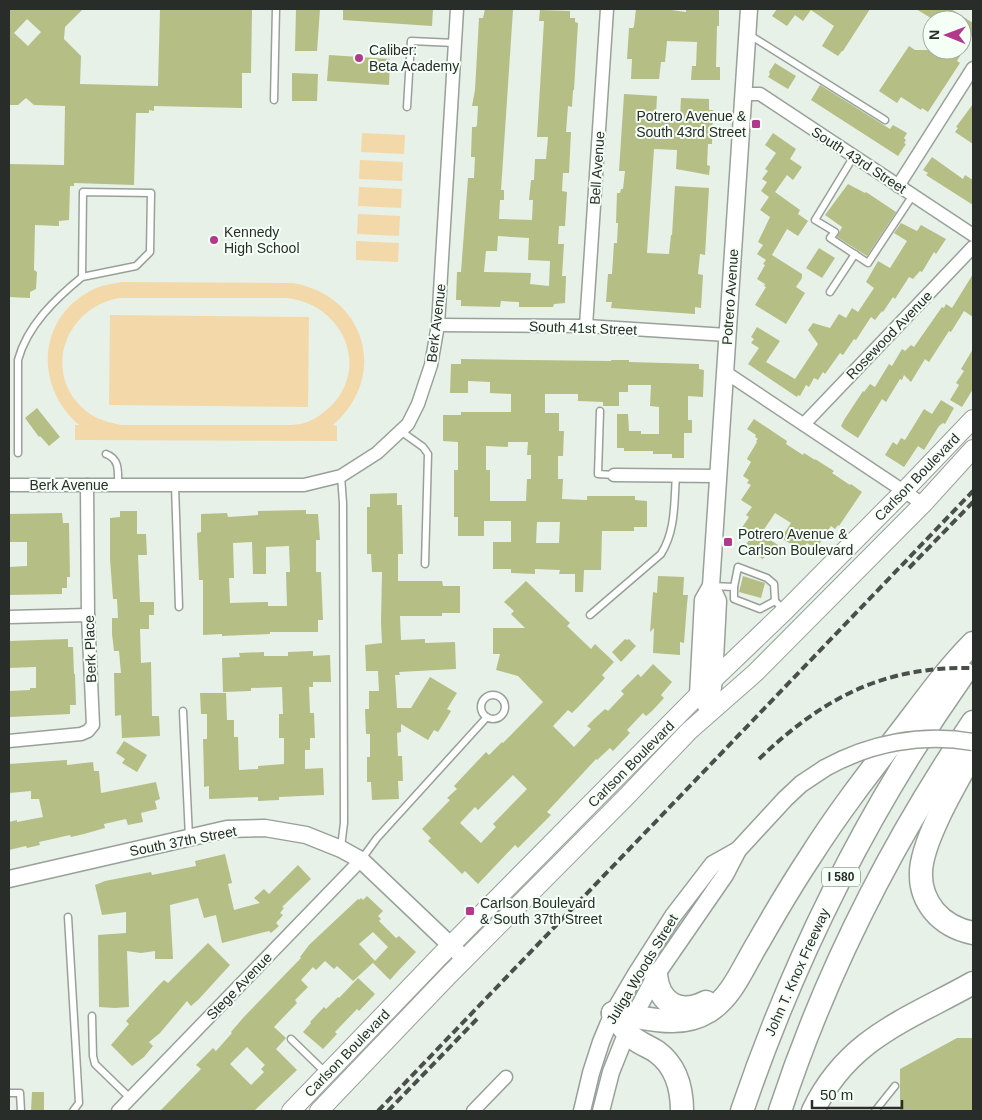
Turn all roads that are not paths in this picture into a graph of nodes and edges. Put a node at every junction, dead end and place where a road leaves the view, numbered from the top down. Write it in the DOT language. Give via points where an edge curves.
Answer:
graph roads {
  1 [pos="276,9"];
  2 [pos="457,9"];
  3 [pos="607,9"];
  4 [pos="749,9"];
  5 [pos="747,33"];
  6 [pos="455,43"];
  7 [pos="973,68"];
  8 [pos="743,94"];
  9 [pos="274,100"];
  10 [pos="408,107"];
  11 [pos="885,120"];
  12 [pos="854,156"];
  13 [pos="898,186"];
  14 [pos="913,195"];
  15 [pos="973,235"];
  16 [pos="973,247"];
  17 [pos="855,254"];
  18 [pos="82,276"];
  19 [pos="830,292"];
  20 [pos="438,325"];
  21 [pos="586,326"];
  22 [pos="727,335"];
  23 [pos="725,372"];
  24 [pos="600,411"];
  25 [pos="973,418"];
  26 [pos="804,424"];
  27 [pos="402,432"];
  28 [pos="973,449"];
  29 [pos="18,453"];
  30 [pos="106,454"];
  31 [pos="614,474"];
  32 [pos="676,475"];
  33 [pos="341,476"];
  34 [pos="718,476"];
  35 [pos="9,485"];
  36 [pos="118,485"];
  37 [pos="175,485"];
  38 [pos="87,486"];
  39 [pos="905,490"];
  40 [pos="923,504"];
  41 [pos="425,564"];
  42 [pos="711,586"];
  43 [pos="734,587"];
  44 [pos="780,606"];
  45 [pos="178,607"];
  46 [pos="88,615"];
  47 [pos="590,615"];
  48 [pos="9,618"];
  49 [pos="973,643"];
  50 [pos="973,660"];
  51 [pos="714,679"];
  52 [pos="698,696"];
  53 [pos="183,711"];
  54 [pos="710,711"];
  55 [pos="487,717"];
  56 [pos="973,722"];
  57 [pos="9,741"];
  58 [pos="973,742"];
  59 [pos="973,753"];
  60 [pos="189,837"];
  61 [pos="341,849"];
  62 [pos="738,850"];
  63 [pos="361,860"];
  64 [pos="9,879"];
  65 [pos="68,917"];
  66 [pos="973,933"];
  67 [pos="451,945"];
  68 [pos="465,959"];
  69 [pos="747,961"];
  70 [pos="656,975"];
  71 [pos="973,983"];
  72 [pos="92,1016"];
  73 [pos="624,1020"];
  74 [pos="291,1039"];
  75 [pos="327,1074"];
  76 [pos="506,1077"];
  77 [pos="895,1086"];
  78 [pos="9,1093"];
  79 [pos="130,1098"];
  80 [pos="21,1111"];
  81 [pos="73,1111"];
  82 [pos="118,1111"];
  83 [pos="291,1111"];
  84 [pos="319,1111"];
  85 [pos="473,1111"];
  86 [pos="582,1111"];
  87 [pos="601,1111"];
  88 [pos="682,1111"];
  89 [pos="742,1111"];
  90 [pos="780,1111"];
  91 [pos="813,1111"];
  92 [pos="875,1111"];
  1 -- 9 [label="lane"];
  2 -- 6 [label="street, Berk Avenue"];
  3 -- 21 [label="street, Bell Avenue"];
  4 -- 5 [label="street, Potrero Avenue"];
  5 -- 8 [label="street, Potrero Avenue"];
  5 -- 11 [label="lane"];
  6 -- 10 [label="lane" via="411,41"];
  6 -- 20 [label="street, Berk Avenue"];
  7 -- 13 [label="street"];
  8 -- 12 [label="street, South 43rd Street" via="760,94"];
  8 -- 22 [label="street, Potrero Avenue"];
  12 -- 13 [label="street, South 43rd Street"];
  12 -- 17 [label="lane" via="815,220 835,232 830,238"];
  13 -- 14 [label="street, South 43rd Street"];
  14 -- 15 [label="street, South 43rd Street"];
  14 -- 17 [label="lane" via="868,263"];
  16 -- 26 [label="street, Rosewood Avenue"];
  17 -- 19 [label="lane"];
  18 -- 18 [label="lane" via="136,266 150,252 150,193 83,192"];
  18 -- 29 [label="lane" via="47,309 22,346 18,360"];
  20 -- 21 [label="street, South 41st Street"];
  20 -- 27 [label="street, Berk Avenue" via="431,365 418,404"];
  21 -- 22 [label="street, South 41st Street"];
  22 -- 23 [label="street, Potrero Avenue"];
  23 -- 26 [label="street"];
  23 -- 34 [label="street, Potrero Avenue"];
  24 -- 31 [label="lane" via="598,474"];
  25 -- 39 [label="main road, Carlson Boulevard"];
  26 -- 39 [label="street"];
  27 -- 33 [label="street, Berk Avenue"];
  27 -- 41 [label="lane" via="428,454"];
  28 -- 40 [label="main road, Carlson Boulevard"];
  30 -- 36 [label="lane" via="116,461"];
  31 -- 32 [label="street"];
  32 -- 34 [label="street"];
  32 -- 47 [label="lane" via="673,528 662,554"];
  33 -- 37 [label="street, Berk Avenue" via="304,485"];
  33 -- 61 [label="lane" via="344,823"];
  34 -- 42 [label="street, Potrero Avenue"];
  35 -- 38 [label="street, Berk Avenue"];
  36 -- 37 [label="street, Berk Avenue"];
  36 -- 38 [label="street, Berk Avenue"];
  37 -- 45 [label="lane"];
  38 -- 46 [label="street, Berk Place"];
  39 -- 40 [label="street"];
  39 -- 44 [label="main road, Carlson Boulevard"];
  40 -- 54 [label="main road, Carlson Boulevard" via="755,673"];
  42 -- 43 [label="lane"];
  42 -- 51 [label="street, Potrero Avenue" via="718,601"];
  42 -- 52 [label="street, Potrero Avenue" via="702,600"];
  43 -- 44 [label="lane" via="734,598 760,608"];
  43 -- 44 [label="lane" via="738,567 767,578 774,584"];
  44 -- 51 [label="main road, Carlson Boulevard"];
  46 -- 48 [label="street"];
  46 -- 57 [label="street, Berk Place" via="93,725 81,734"];
  49 -- 69 [label="highway" via="917,710 828,830"];
  50 -- 89 [label="highway, John T. Knox Freeway / I 580" via="912,750 842,874 786,994"];
  51 -- 52 [label="main road, Carlson Boulevard"];
  51 -- 54 [label="street, Potrero Avenue"];
  52 -- 54 [label="street"];
  52 -- 67 [label="main road, Carlson Boulevard"];
  53 -- 60 [label="lane"];
  54 -- 68 [label="main road, Carlson Boulevard"];
  55 -- 63 [label="lane" via="377,838"];
  56 -- 90 [label="highway, I 580" via="918,810 863,911 815,1016"];
  58 -- 62 [label="street, Juliga Woods Street, bridge" via="942,739 900,741 859,752 801,784"];
  59 -- 66 [label="highway" via="931,835 920,874 927,901 939,916 955,927"];
  60 -- 61 [label="street, South 37th Street" via="265,828 306,835"];
  60 -- 64 [label="street, South 37th Street"];
  61 -- 63 [label="street, South 37th Street"];
  62 -- 70 [label="street, Juliga Woods Street"];
  62 -- 73 [label="street, Juliga Woods Street" via="712,864 678,908 649,953"];
  63 -- 67 [label="street, South 37th Street"];
  63 -- 79 [label="street, Stege Avenue"];
  65 -- 81 [label="lane" via="79,1103"];
  67 -- 68 [label="street, South 37th Street"];
  67 -- 75 [label="main road, Carlson Boulevard"];
  68 -- 84 [label="main road, Carlson Boulevard"];
  69 -- 70 [label="highway" via="714,996 690,1008 676,1006 664,998"];
  69 -- 73 [label="highway" via="726,996 704,1014 691,1020 671,1022"];
  70 -- 73 [label="street, Juliga Woods Street"];
  71 -- 91 [label="highway" via="860,1048 834,1076"];
  72 -- 79 [label="lane" via="95,1064"];
  73 -- 86 [label="street, Juliga Woods Street" via="590,1073"];
  73 -- 87 [label="street, Juliga Woods Street"];
  73 -- 88 [label="highway" via="637,1041 659,1054 672,1068 681,1091"];
  74 -- 75 [label="lane"];
  75 -- 83 [label="main road, Carlson Boulevard"];
  76 -- 85 [label="street"];
  77 -- 92 [label="lane"];
  78 -- 80 [label="lane" via="20,1093"];
  79 -- 82 [label="street, Stege Avenue"];
}
